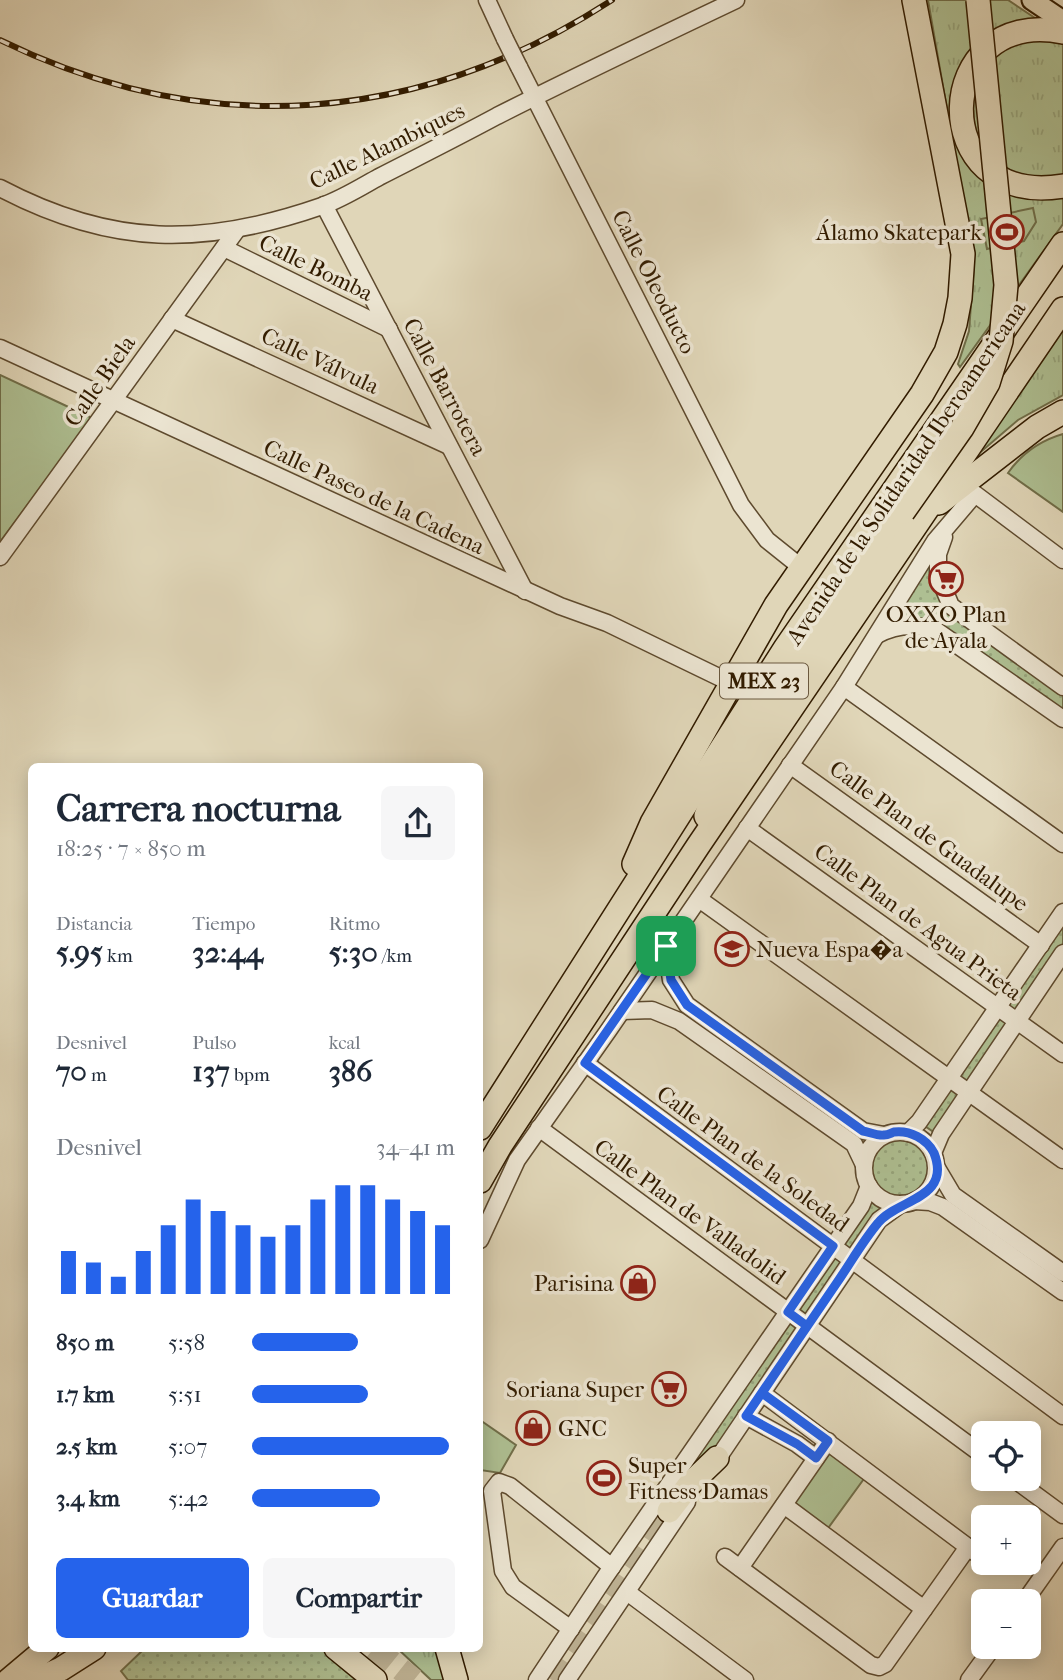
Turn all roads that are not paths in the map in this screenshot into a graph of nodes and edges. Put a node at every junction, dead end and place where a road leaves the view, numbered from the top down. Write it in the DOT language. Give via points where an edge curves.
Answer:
graph roads {
  1 [pos="487,0"];
  2 [pos="736,0"];
  3 [pos="914,0"];
  4 [pos="978,0"];
  5 [pos="1032,0"];
  6 [pos="1063,20"];
  7 [pos="1063,32"];
  8 [pos="535,97"];
  9 [pos="1063,186"];
  10 [pos="0,188"];
  11 [pos="324,205"];
  12 [pos="236,231"];
  13 [pos="1063,244"];
  14 [pos="224,247"];
  15 [pos="1063,309"];
  16 [pos="172,318"];
  17 [pos="389,329"];
  18 [pos="0,348"];
  19 [pos="114,403"];
  20 [pos="947,412"];
  21 [pos="1063,412"];
  22 [pos="1023,438"];
  23 [pos="450,446"];
  24 [pos="975,494"];
  25 [pos="840,512"];
  26 [pos="912,514"];
  27 [pos="958,516"];
  28 [pos="0,557"];
  29 [pos="1063,560"];
  30 [pos="802,568"];
  31 [pos="525,591"];
  32 [pos="877,635"];
  33 [pos="732,683"];
  34 [pos="844,687"];
  35 [pos="1063,687"];
  36 [pos="1063,719"];
  37 [pos="790,765"];
  38 [pos="747,828"];
  39 [pos="1063,845"];
  40 [pos="699,899"];
  41 [pos="1063,912"];
  42 [pos="606,928"];
  43 [pos="1041,944"];
  44 [pos="666,946"];
  45 [pos="1062,957"];
  46 [pos="998,1007"];
  47 [pos="622,1011"];
  48 [pos="1017,1021"];
  49 [pos="1063,1054"];
  50 [pos="585,1063"];
  51 [pos="949,1078"];
  52 [pos="969,1092"];
  53 [pos="483,1123"];
  54 [pos="539,1128"];
  55 [pos="908,1133"];
  56 [pos="884,1135"];
  57 [pos="1063,1160"];
  58 [pos="935,1161"];
  59 [pos="864,1165"];
  60 [pos="483,1176"];
  61 [pos="869,1186"];
  62 [pos="908,1202"];
  63 [pos="483,1234"];
  64 [pos="833,1246"];
  65 [pos="852,1260"];
  66 [pos="1063,1273"];
  67 [pos="1063,1292"];
  68 [pos="788,1312"];
  69 [pos="807,1326"];
  70 [pos="762,1393"];
  71 [pos="746,1416"];
  72 [pos="1063,1416"];
  73 [pos="828,1441"];
  74 [pos="971,1446"];
  75 [pos="718,1458"];
  76 [pos="816,1458"];
  77 [pos="1030,1491"];
  78 [pos="784,1505"];
  79 [pos="668,1510"];
  80 [pos="1063,1515"];
  81 [pos="1063,1547"];
  82 [pos="725,1557"];
  83 [pos="612,1567"];
  84 [pos="740,1568"];
  85 [pos="1033,1589"];
  86 [pos="626,1592"];
  87 [pos="924,1609"];
  88 [pos="571,1629"];
  89 [pos="42,1652"];
  90 [pos="88,1652"];
  91 [pos="341,1652"];
  92 [pos="448,1652"];
  93 [pos="984,1659"];
  94 [pos="9,1680"];
  95 [pos="37,1680"];
  96 [pos="375,1680"];
  97 [pos="456,1680"];
  98 [pos="537,1680"];
  99 [pos="567,1680"];
  100 [pos="745,1680"];
  101 [pos="969,1680"];
  1 -- 8 [label="street, Calle Oleoducto, bridge"];
  2 -- 8 [label="street, Calle Alambiques"];
  3 -- 25 [label="highway" via="962,254 960,298 940,363"];
  4 -- 26 [label="highway, bridge" via="1006,285 1001,341 988,383"];
  5 -- 6 [label="main road"];
  7 -- 9 [label="highway" via="1020,32 991,45 964,85 961,110 970,148 983,165 1023,188"];
  8 -- 11 [label="street, Calle Alambiques"];
  8 -- 30 [label="street, Calle Oleoducto" via="741,505 767,540"];
  10 -- 12 [label="street, Calle Alambiques" via="105,229 149,235"];
  11 -- 12 [label="street, Calle Alambiques"];
  11 -- 17 [label="street, Calle Barrotera"];
  12 -- 14 [label="street, Calle Biela"];
  13 -- 20 [label="highway, Avenida de la Solidaridad Iberoamericana / MEX 23"];
  14 -- 16 [label="street, Calle Biela"];
  14 -- 17 [label="street, Calle Bomba"];
  15 -- 26 [label="highway, Avenida de la Solidaridad Iberoamericana"];
  16 -- 19 [label="street, Calle Biela"];
  16 -- 23 [label="street, Calle Válvula"];
  17 -- 23 [label="street, Calle Barrotera"];
  18 -- 19 [label="street, Calle Paseo de la Cadena"];
  19 -- 28 [label="street, Calle Biela"];
  19 -- 31 [label="street, Calle Paseo de la Cadena"];
  20 -- 25 [label="highway"];
  20 -- 42 [label="highway, Avenida de la Solidaridad Iberoamericana / MEX 23" via="786,647"];
  21 -- 22 [label="highway"];
  22 -- 24 [label="highway"];
  22 -- 26 [label="highway"];
  23 -- 31 [label="street, Calle Barrotera"];
  24 -- 27 [label="street"];
  24 -- 29 [label="street"];
  25 -- 30 [label="highway"];
  26 -- 60 [label="highway" via="827,615 719,787 698,846"];
  27 -- 32 [label="street" via="935,541"];
  27 -- 35 [label="street" via="945,533 938,554 938,575 951,606"];
  30 -- 33 [label="highway"];
  31 -- 33 [label="street, Calle Paseo de la Cadena" via="607,623"];
  32 -- 34 [label="street"];
  32 -- 36 [label="street" via="904,625 937,631"];
  33 -- 42 [label="highway" via="652,823"];
  34 -- 37 [label="street"];
  34 -- 39 [label="street"];
  37 -- 38 [label="street"];
  37 -- 43 [label="street, Calle Plan de Guadalupe"];
  38 -- 40 [label="street"];
  38 -- 46 [label="street, Calle Plan de Agua Prieta"];
  40 -- 44 [label="street"];
  40 -- 51 [label="street"];
  41 -- 43 [label="street"];
  42 -- 53 [label="highway, Avenida de la Solidaridad Iberoamericana / MEX 23"];
  43 -- 46 [label="street"];
  44 -- 47 [label="street"];
  44 -- 56 [label="street" via="671,980 687,1005 863,1131"];
  45 -- 48 [label="street"];
  46 -- 48 [label="street, Calle Plan de Agua Prieta"];
  46 -- 51 [label="street"];
  47 -- 50 [label="street"];
  47 -- 59 [label="street" via="661,1013 696,1032 854,1144"];
  48 -- 49 [label="street, Calle Plan de Agua Prieta"];
  48 -- 52 [label="street"];
  50 -- 54 [label="street"];
  50 -- 64 [label="street, Calle Plan de la Soledad"];
  51 -- 52 [label="street"];
  51 -- 55 [label="street"];
  52 -- 57 [label="street"];
  52 -- 58 [label="street" via="941,1134"];
  54 -- 63 [label="street" via="517,1160"];
  54 -- 68 [label="street, Calle Plan de Valladolid"];
  55 -- 56 [label="street"];
  55 -- 58 [label="street" via="919,1137"];
  56 -- 59 [label="street" via="867,1153"];
  58 -- 62 [label="street" via="930,1188"];
  58 -- 66 [label="street" via="953,1195"];
  59 -- 61 [label="street"];
  61 -- 62 [label="street" via="888,1202"];
  61 -- 64 [label="street"];
  62 -- 65 [label="street" via="879,1220"];
  62 -- 67 [label="street" via="943,1207"];
  64 -- 65 [label="street, Calle Plan de la Soledad"];
  64 -- 68 [label="street"];
  65 -- 69 [label="street"];
  65 -- 72 [label="street, Calle Plan de la Soledad"];
  68 -- 69 [label="street, Calle Plan de Valladolid"];
  68 -- 83 [label="street"];
  69 -- 70 [label="street"];
  69 -- 74 [label="street, Calle Plan de Valladolid"];
  70 -- 71 [label="street"];
  70 -- 73 [label="street"];
  71 -- 75 [label="street"];
  71 -- 76 [label="street"];
  73 -- 76 [label="street"];
  73 -- 87 [label="street" via="974,1551"];
  75 -- 79 [label="highway"];
  75 -- 86 [label="street"];
  76 -- 78 [label="street"];
  77 -- 80 [label="street"];
  78 -- 84 [label="street"];
  78 -- 87 [label="street"];
  81 -- 85 [label="street"];
  82 -- 84 [label="street"];
  83 -- 88 [label="street"];
  83 -- 88 [label="street" via="510,1486 495,1485 492,1490 507,1580"];
  84 -- 87 [label="street" via="879,1667"];
  86 -- 99 [label="street"];
  86 -- 100 [label="street"];
  88 -- 98 [label="street"];
  89 -- 94 [label="highway"];
  90 -- 95 [label="highway"];
  91 -- 96 [label="highway"];
  92 -- 97 [label="highway"];
  93 -- 101 [label="street"];
}
